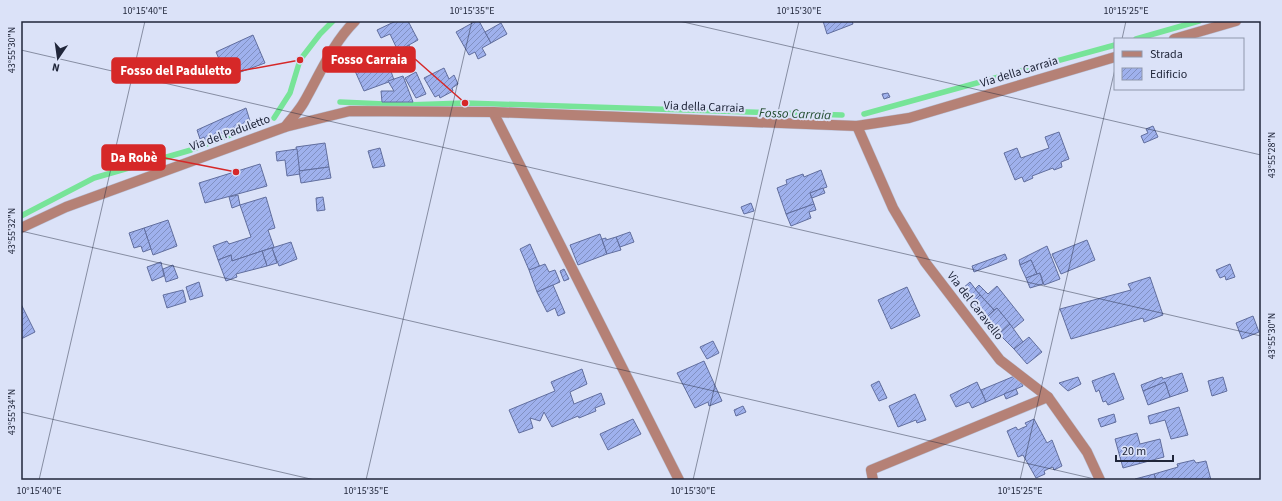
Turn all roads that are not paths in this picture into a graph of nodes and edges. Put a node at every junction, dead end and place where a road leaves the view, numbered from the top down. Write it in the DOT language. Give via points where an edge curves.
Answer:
graph roads {
  1 [pos="355,21"];
  2 [pos="1236,21"];
  3 [pos="1177,38"];
  4 [pos="1114,57"];
  5 [pos="493,112"];
  6 [pos="857,126"];
  7 [pos="285,127"];
  8 [pos="21,228"];
  9 [pos="1048,397"];
  10 [pos="680,480"];
  11 [pos="873,480"];
  12 [pos="1100,480"];
  1 -- 7 [label="street, Via del Paduletto" via="328,56 303,103"];
  2 -- 3 [label="street"];
  4 -- 6 [label="street, Via della Carraia" via="909,118"];
  5 -- 6 [label="street, Via della Carraia"];
  5 -- 7 [label="street, Via della Carraia" via="350,110"];
  5 -- 10 [label="street"];
  6 -- 9 [label="street, Via del Caravello" via="894,208 925,262 1000,360"];
  7 -- 8 [label="street, Via del Paduletto" via="66,207"];
  9 -- 11 [label="street" via="871,470"];
  9 -- 12 [label="street, Via del Caravello" via="1087,452"];
}
